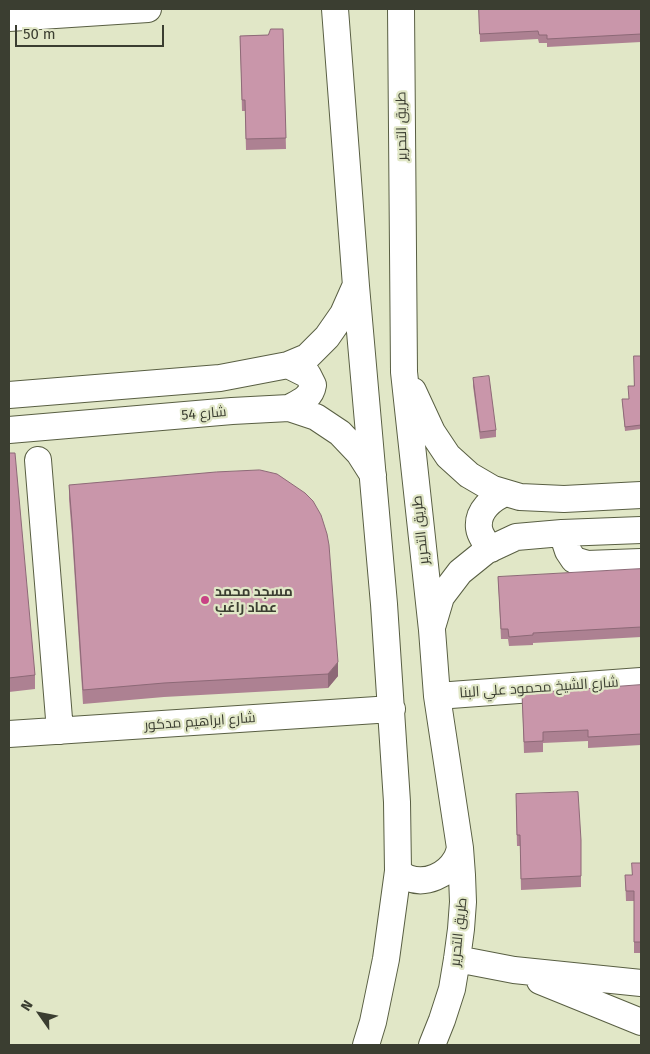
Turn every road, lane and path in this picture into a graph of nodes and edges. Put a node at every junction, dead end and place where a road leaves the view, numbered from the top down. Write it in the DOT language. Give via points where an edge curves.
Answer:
graph roads {
  1 [pos="148,9"];
  2 [pos="335,9"];
  3 [pos="401,9"];
  4 [pos="9,18"];
  5 [pos="356,286"];
  6 [pos="288,365"];
  7 [pos="404,372"];
  8 [pos="9,395"];
  9 [pos="289,408"];
  10 [pos="9,430"];
  11 [pos="38,460"];
  12 [pos="373,476"];
  13 [pos="506,493"];
  14 [pos="641,495"];
  15 [pos="641,530"];
  16 [pos="562,534"];
  17 [pos="491,549"];
  18 [pos="641,562"];
  19 [pos="432,630"];
  20 [pos="641,681"];
  21 [pos="437,696"];
  22 [pos="392,709"];
  23 [pos="60,731"];
  24 [pos="9,734"];
  25 [pos="460,848"];
  26 [pos="398,871"];
  27 [pos="457,959"];
  28 [pos="514,970"];
  29 [pos="641,982"];
  30 [pos="641,1022"];
  31 [pos="366,1045"];
  32 [pos="432,1045"];
  1 -- 4 [label="street"];
  2 -- 5 [label="street"];
  3 -- 7 [label="street, طريق التحرير"];
  5 -- 6 [label="street" via="343,314 327,337 307,357"];
  5 -- 12 [label="street"];
  6 -- 8 [label="street" via="220,378"];
  6 -- 9 [label="street" via="308,375 313,385 310,395"];
  7 -- 13 [label="street" via="432,432 448,456 469,475"];
  7 -- 19 [label="street, طريق التحرير"];
  9 -- 10 [label="street, شارع 54"];
  9 -- 12 [label="street, شارع 54" via="316,417 340,432 359,453"];
  11 -- 23 [label="street"];
  12 -- 22 [label="street"];
  13 -- 14 [label="street" via="520,497 564,499"];
  13 -- 17 [label="street" via="489,502 480,519 479,529"];
  15 -- 16 [label="street"];
  16 -- 17 [label="street" via="516,538"];
  16 -- 18 [label="street" via="574,560 587,564"];
  17 -- 19 [label="street" via="460,572 441,597"];
  19 -- 21 [label="street, طريق التحرير"];
  20 -- 21 [label="street, شارع الشيخ محمود علي البنا"];
  21 -- 25 [label="street, طريق التحرير"];
  22 -- 23 [label="street, شارع ابراهيم مدكور"];
  22 -- 26 [label="street"];
  23 -- 24 [label="street, شارع ابراهيم مدكور"];
  25 -- 26 [label="street" via="450,868 441,875 418,880 407,878"];
  25 -- 27 [label="street, طريق التحرير" via="463,902"];
  26 -- 31 [label="street" via="386,959"];
  27 -- 28 [label="street"];
  27 -- 32 [label="street, طريق التحرير" via="452,989"];
  28 -- 29 [label="street"];
  28 -- 30 [label="street"];
}
